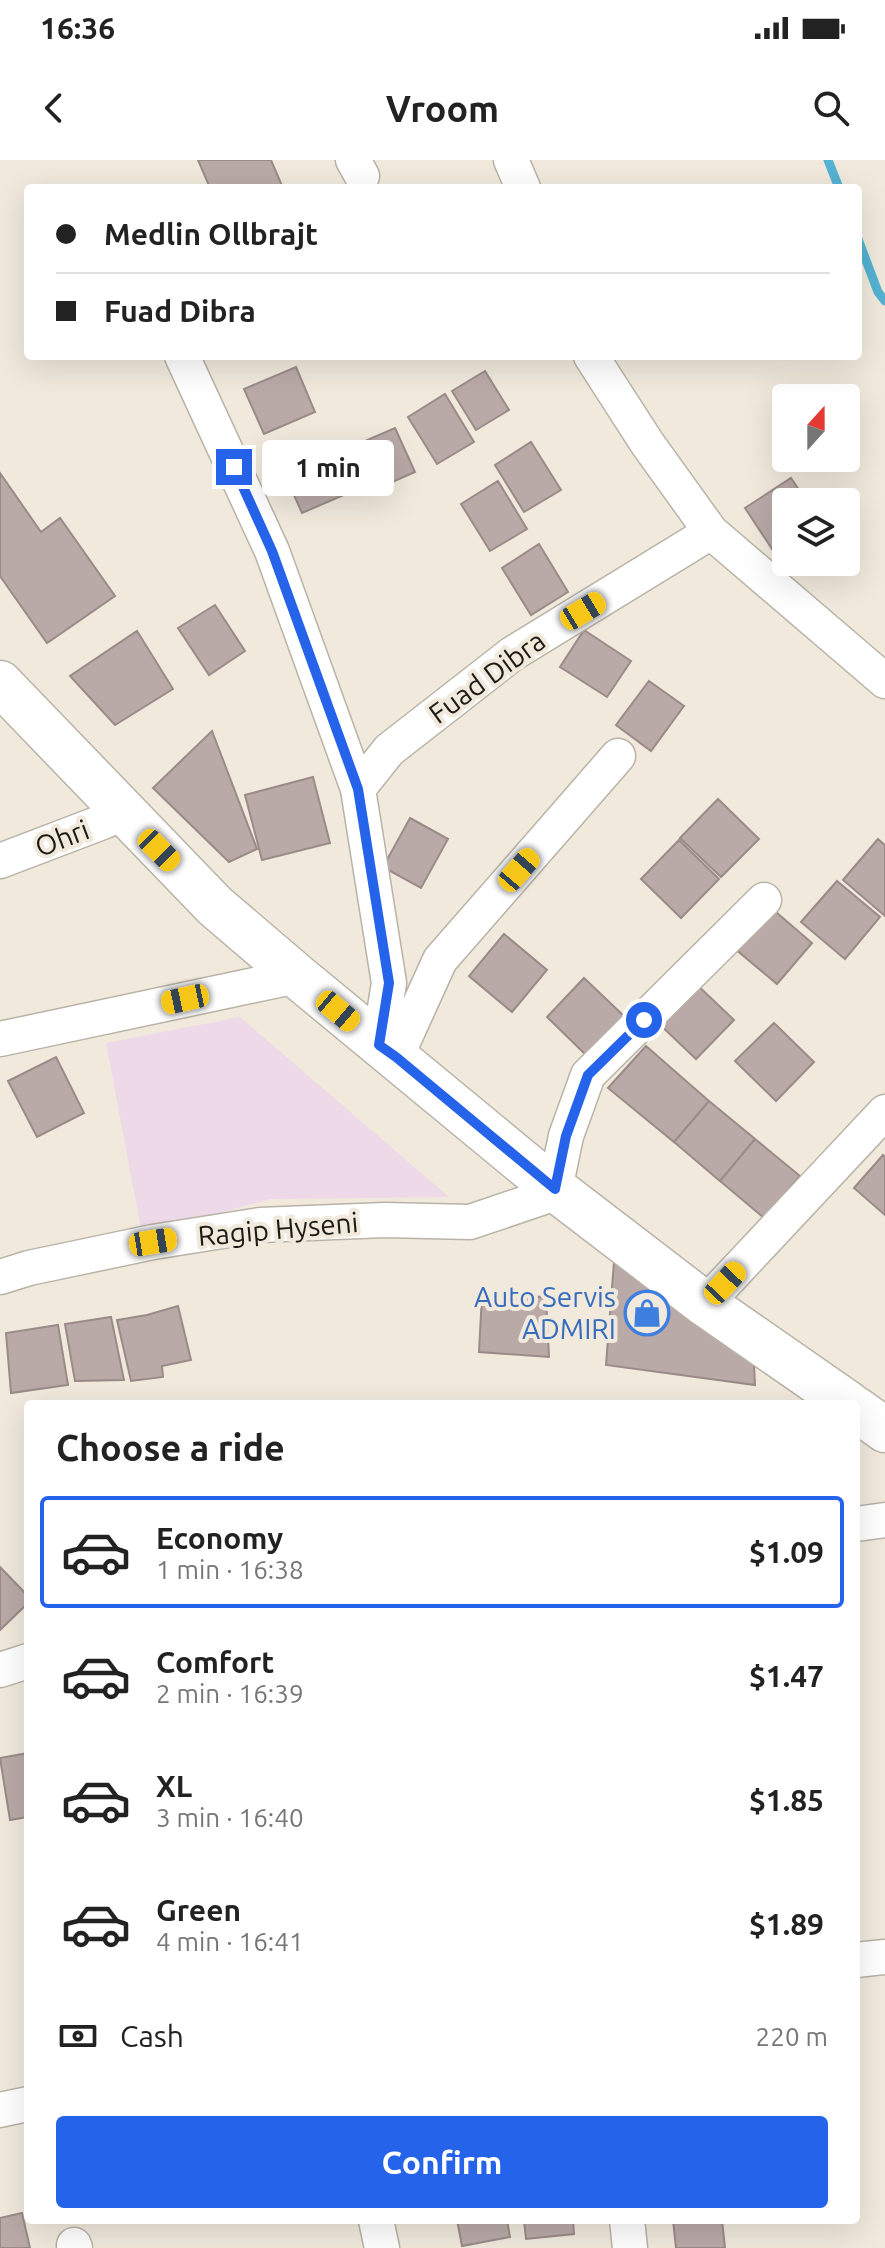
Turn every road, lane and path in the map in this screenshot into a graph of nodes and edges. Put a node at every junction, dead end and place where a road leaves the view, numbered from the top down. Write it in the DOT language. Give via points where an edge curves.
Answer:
graph roads {
  1 [pos="511,160"];
  2 [pos="521,184"];
  3 [pos="184,360"];
  4 [pos="594,360"];
  5 [pos="711,532"];
  6 [pos="885,681"];
  7 [pos="0,683"];
  8 [pos="618,756"];
  9 [pos="358,789"];
  10 [pos="123,813"];
  11 [pos="0,861"];
  12 [pos="764,900"];
  13 [pos="297,976"];
  14 [pos="0,1039"];
  15 [pos="388,1051"];
  16 [pos="885,1112"];
  17 [pos="555,1189"];
  18 [pos="0,1277"];
  19 [pos="705,1304"];
  20 [pos="843,1400"];
  21 [pos="860,1412"];
  22 [pos="885,1430"];
  23 [pos="885,1520"];
  24 [pos="860,1523"];
  25 [pos="24,1662"];
  26 [pos="0,1670"];
  27 [pos="885,1957"];
  28 [pos="860,1960"];
  29 [pos="24,2105"];
  30 [pos="0,2110"];
  31 [pos="377,2224"];
  32 [pos="627,2224"];
  33 [pos="382,2248"];
  34 [pos="630,2248"];
  1 -- 2 [label="street"];
  3 -- 9 [label="street" via="272,551"];
  4 -- 5 [label="street"];
  5 -- 6 [label="street"];
  5 -- 9 [label="street, Fuad Dibra" via="512,654 389,750"];
  7 -- 10 [label="main road"];
  8 -- 15 [label="street" via="440,960"];
  9 -- 15 [label="street" via="389,983"];
  10 -- 11 [label="street, Ohri"];
  10 -- 13 [label="main road" via="215,906"];
  12 -- 17 [label="street" via="588,1075 566,1136"];
  13 -- 14 [label="street"];
  13 -- 15 [label="main road"];
  15 -- 17 [label="main road"];
  16 -- 19 [label="street"];
  17 -- 18 [label="street, Ragip Hyseni" via="470,1222 260,1225 153,1242"];
  17 -- 19 [label="main road"];
  19 -- 20 [label="main road"];
  21 -- 22 [label="main road"];
  23 -- 24 [label="street"];
  25 -- 26 [label="street"];
  27 -- 28 [label="street"];
  29 -- 30 [label="street"];
  31 -- 33 [label="street"];
  32 -- 34 [label="street"];
}
